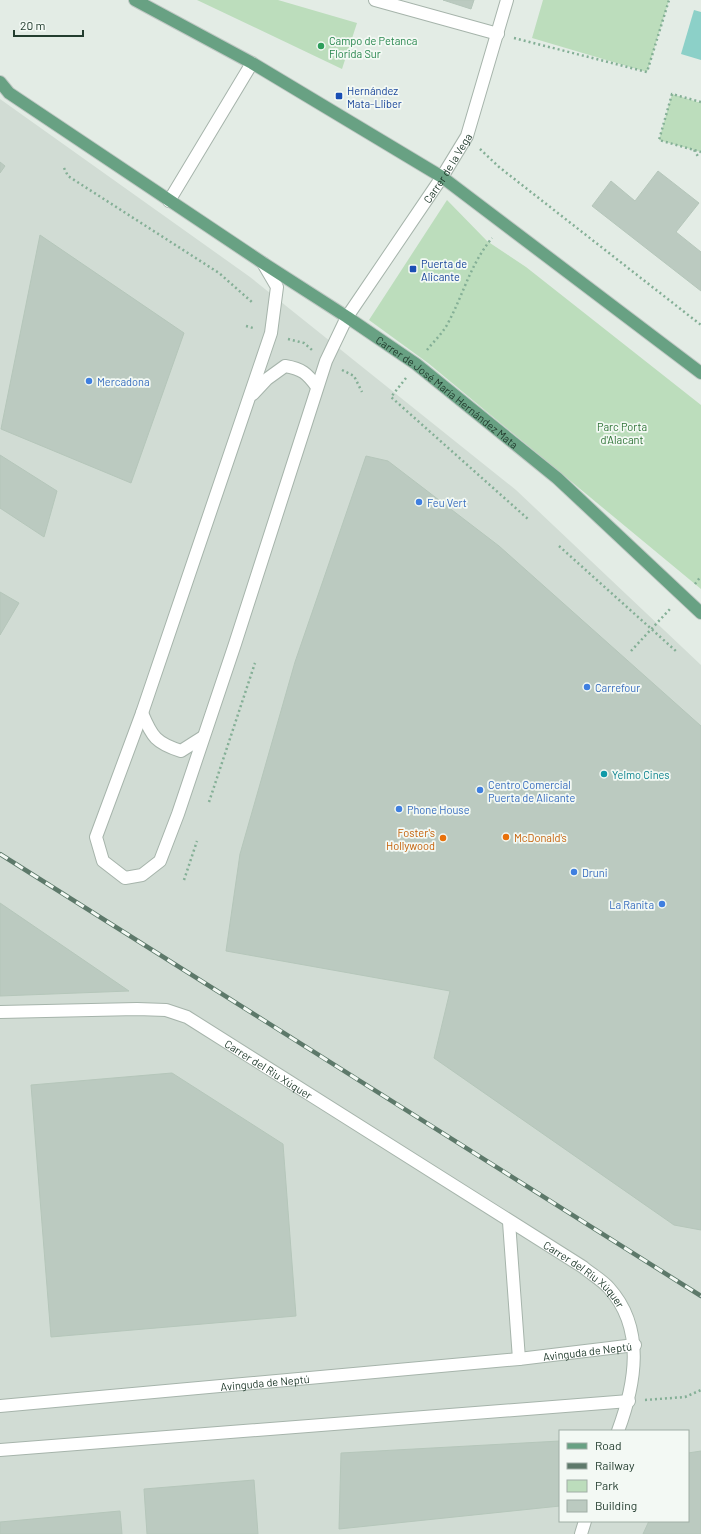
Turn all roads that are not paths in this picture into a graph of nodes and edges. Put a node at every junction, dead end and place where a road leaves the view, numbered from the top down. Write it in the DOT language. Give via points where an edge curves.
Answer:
graph roads {
  1 [pos="135,0"];
  2 [pos="375,0"];
  3 [pos="507,0"];
  4 [pos="498,34"];
  5 [pos="252,63"];
  6 [pos="0,82"];
  7 [pos="442,177"];
  8 [pos="169,201"];
  9 [pos="263,264"];
  10 [pos="347,317"];
  11 [pos="701,373"];
  12 [pos="317,387"];
  13 [pos="250,396"];
  14 [pos="701,613"];
  15 [pos="142,713"];
  16 [pos="203,737"];
  17 [pos="0,1012"];
  18 [pos="510,1222"];
  19 [pos="634,1345"];
  20 [pos="519,1359"];
  21 [pos="629,1401"];
  22 [pos="0,1406"];
  23 [pos="618,1430"];
  24 [pos="0,1450"];
  25 [pos="585,1522"];
  26 [pos="580,1534"];
  1 -- 5 [label="main road"];
  2 -- 4 [label="street"];
  3 -- 4 [label="street, Carrer de la Vega"];
  4 -- 7 [label="street, Carrer de la Vega" via="467,136"];
  5 -- 7 [label="main road"];
  5 -- 8 [label="street"];
  6 -- 8 [label="main road, Carrer de José María Hernández Mata" via="9,93"];
  7 -- 10 [label="street, Carrer de la Vega"];
  7 -- 11 [label="main road"];
  8 -- 9 [label="main road, Carrer de José María Hernández Mata"];
  9 -- 10 [label="main road, Carrer de José María Hernández Mata"];
  9 -- 13 [label="street, Carrer de la Vega" via="277,287 271,334"];
  10 -- 12 [label="street, Carrer de la Vega"];
  10 -- 14 [label="main road, Carrer de José María Hernández Mata" via="416,364 557,478"];
  12 -- 13 [label="street" via="299,369 285,366 267,378"];
  12 -- 16 [label="street, Carrer de la Vega"];
  13 -- 15 [label="street, Carrer de la Vega"];
  15 -- 16 [label="street" via="151,734 165,746 181,751"];
  15 -- 16 [label="street, Carrer de la Vega" via="96,837 103,861 125,878 142,875 160,861"];
  17 -- 18 [label="street, Carrer del Riu Xúquer" via="137,1009 166,1010 187,1017"];
  18 -- 19 [label="street, Carrer del Riu Xúquer" via="583,1267 609,1288 628,1316"];
  18 -- 20 [label="street"];
  19 -- 20 [label="street, Avinguda de Neptú"];
  19 -- 21 [label="street, Avinguda de Neptú"];
  20 -- 22 [label="street, Avinguda de Neptú"];
  21 -- 23 [label="street, Avinguda de Neptú"];
  21 -- 24 [label="street"];
  25 -- 26 [label="street"];
}
